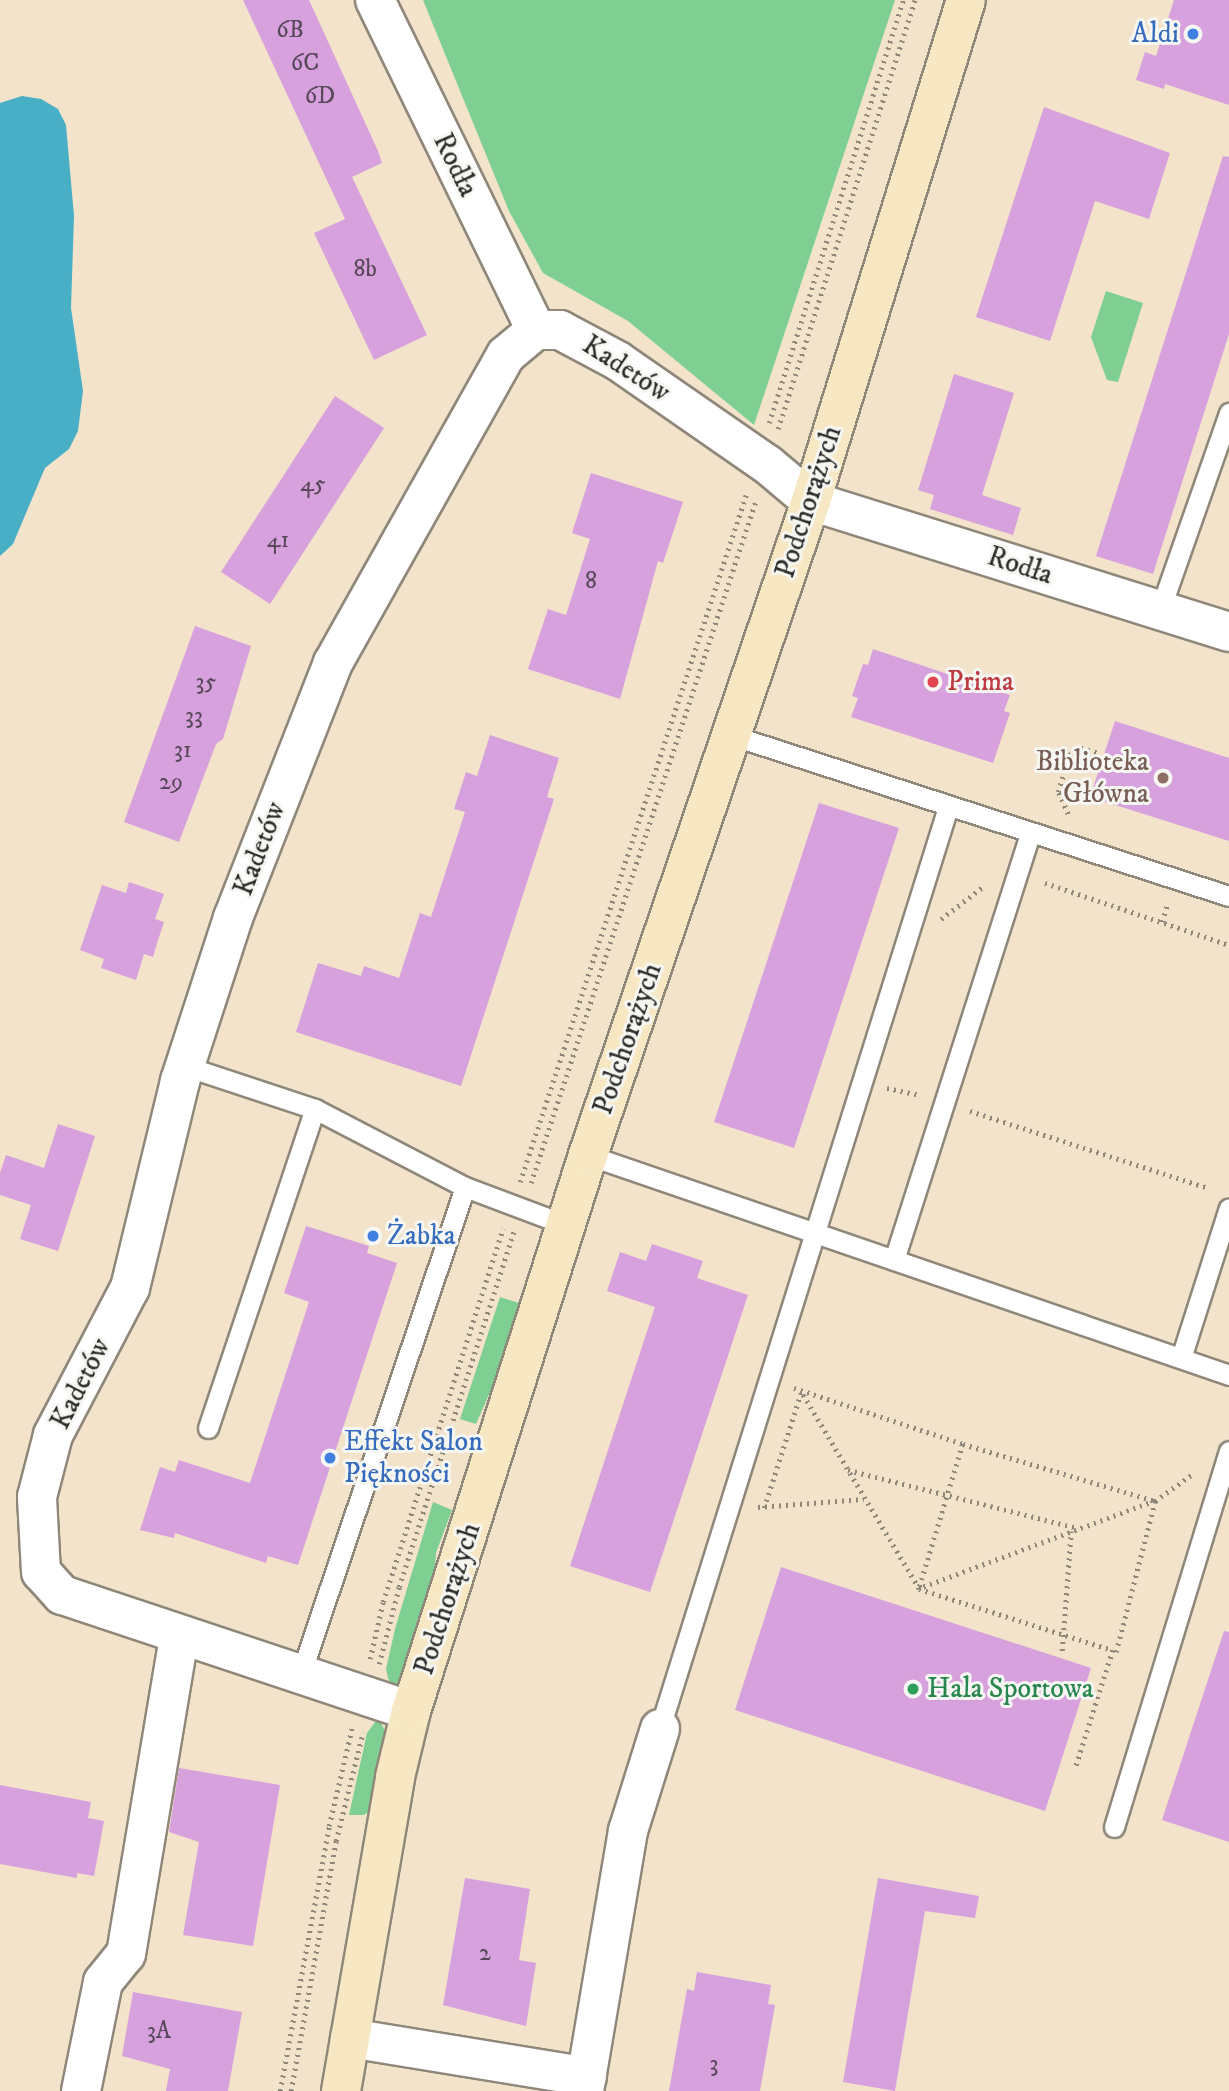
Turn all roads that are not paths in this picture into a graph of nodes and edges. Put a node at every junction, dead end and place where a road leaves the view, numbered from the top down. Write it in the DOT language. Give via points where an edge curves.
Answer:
graph roads {
  1 [pos="375,0"];
  2 [pos="966,0"];
  3 [pos="536,331"];
  4 [pos="1229,413"];
  5 [pos="811,501"];
  6 [pos="1160,610"];
  7 [pos="1229,632"];
  8 [pos="731,735"];
  9 [pos="948,807"];
  10 [pos="1031,832"];
  11 [pos="1229,896"];
  12 [pos="185,1066"];
  13 [pos="315,1110"];
  14 [pos="588,1155"];
  15 [pos="465,1187"];
  16 [pos="1229,1208"];
  17 [pos="566,1225"];
  18 [pos="814,1233"];
  19 [pos="894,1260"];
  20 [pos="1181,1359"];
  21 [pos="1229,1375"];
  22 [pos="208,1428"];
  23 [pos="1229,1451"];
  24 [pos="179,1637"];
  25 [pos="300,1676"];
  26 [pos="411,1711"];
  27 [pos="661,1723"];
  28 [pos="1114,1827"];
  29 [pos="350,2038"];
  30 [pos="586,2084"];
  31 [pos="81,2091"];
  32 [pos="341,2091"];
  1 -- 3 [label="street, Rodła"];
  2 -- 5 [label="street, Podchorążych"];
  3 -- 5 [label="street, Kadetów" via="560,331 583,340 767,464"];
  3 -- 12 [label="street, Kadetów" via="506,355 333,663 233,918"];
  4 -- 6 [label="lane"];
  5 -- 6 [label="street, Rodła"];
  5 -- 8 [label="street, Podchorążych"];
  6 -- 7 [label="street, Rodła"];
  8 -- 9 [label="lane"];
  8 -- 14 [label="street, Podchorążych"];
  9 -- 10 [label="lane"];
  9 -- 18 [label="lane"];
  10 -- 11 [label="lane"];
  10 -- 19 [label="lane"];
  12 -- 13 [label="lane"];
  12 -- 24 [label="street, Kadetów" via="130,1288 53,1436 41,1470 36,1542 41,1572 51,1587"];
  13 -- 15 [label="lane"];
  13 -- 22 [label="lane"];
  14 -- 17 [label="street, Podchorążych"];
  14 -- 18 [label="lane"];
  15 -- 17 [label="lane"];
  15 -- 25 [label="lane"];
  16 -- 20 [label="lane"];
  17 -- 26 [label="street, Podchorążych"];
  18 -- 19 [label="lane"];
  18 -- 27 [label="lane"];
  19 -- 20 [label="lane"];
  20 -- 21 [label="lane"];
  23 -- 28 [label="lane"];
  24 -- 25 [label="street, Kadetów"];
  24 -- 31 [label="street" via="126,1954 103,1982"];
  25 -- 26 [label="street, Kadetów"];
  26 -- 29 [label="street, Podchorążych" via="395,1777"];
  27 -- 30 [label="street" via="628,1830"];
  29 -- 30 [label="street"];
  29 -- 32 [label="street, Podchorążych"];
}
